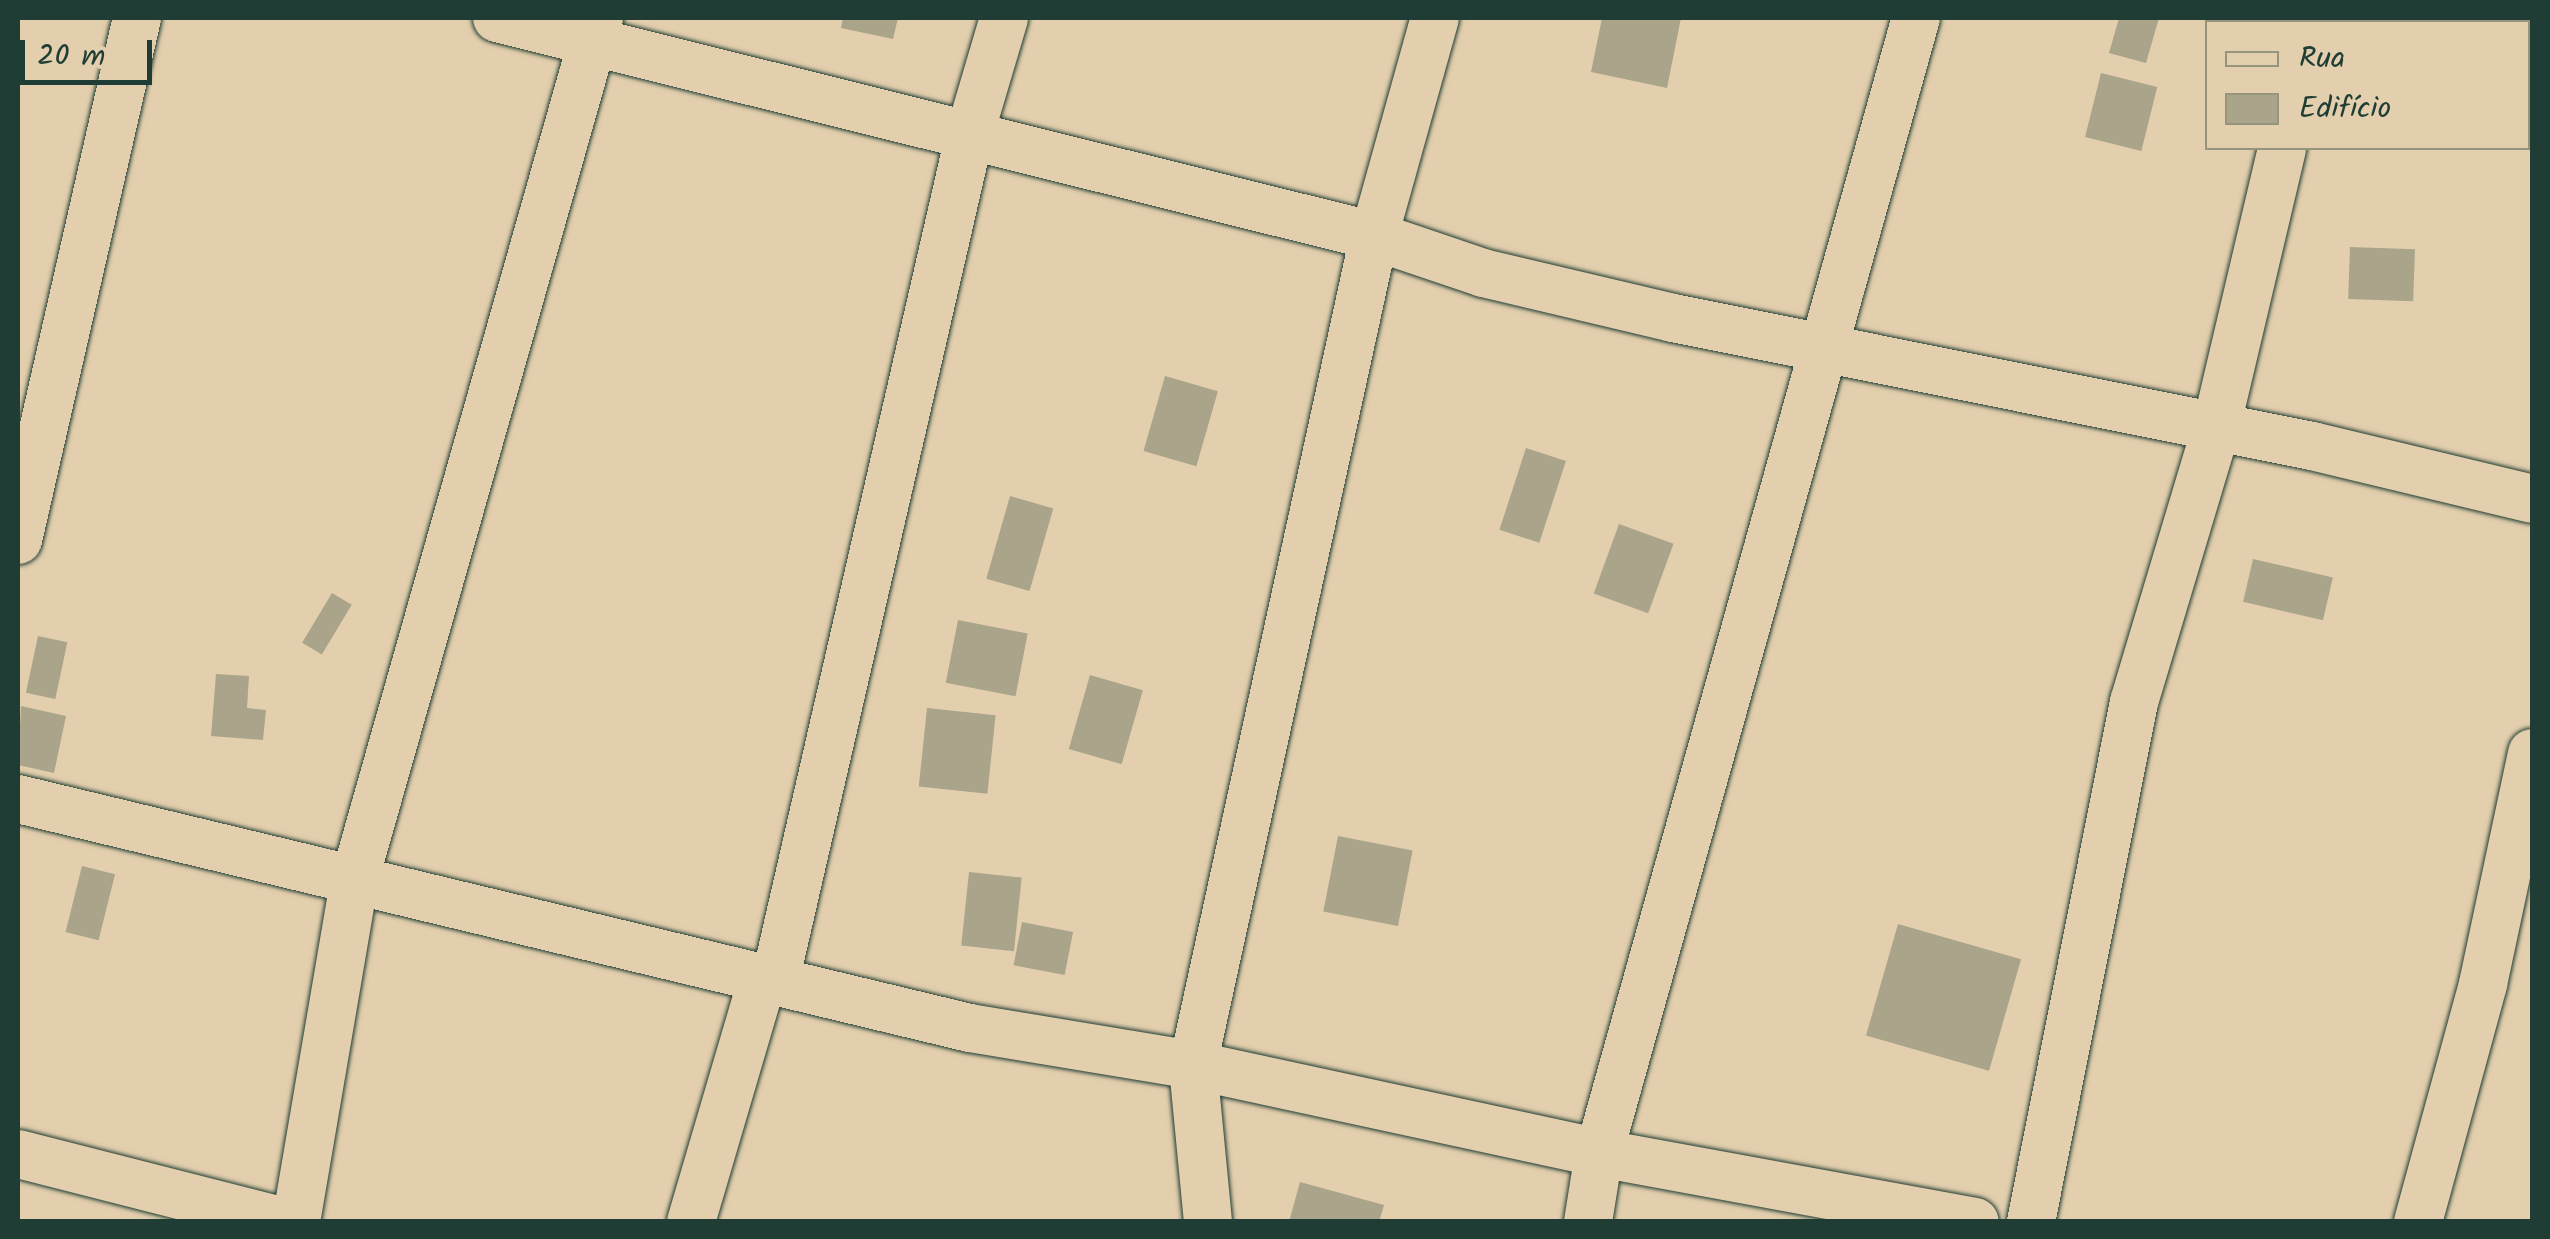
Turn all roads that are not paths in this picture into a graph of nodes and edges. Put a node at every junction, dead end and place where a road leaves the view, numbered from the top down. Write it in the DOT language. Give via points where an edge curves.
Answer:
graph roads {
  1 [pos="137,18"];
  2 [pos="497,18"];
  3 [pos="1004,18"];
  4 [pos="1435,18"];
  5 [pos="1916,18"];
  6 [pos="594,30"];
  7 [pos="970,133"];
  8 [pos="2282,150"];
  9 [pos="1374,236"];
  10 [pos="1819,348"];
  11 [pos="2216,428"];
  12 [pos="2532,499"];
  13 [pos="18,540"];
  14 [pos="2532,753"];
  15 [pos="18,799"];
  16 [pos="355,878"];
  17 [pos="769,980"];
  18 [pos="1193,1065"];
  19 [pos="1599,1153"];
  20 [pos="18,1154"];
  21 [pos="285,1222"];
  22 [pos="296,1222"];
  23 [pos="691,1222"];
  24 [pos="1208,1222"];
  25 [pos="1588,1222"];
  26 [pos="1975,1222"];
  27 [pos="2031,1222"];
  28 [pos="2418,1222"];
  1 -- 13 [label="street"];
  2 -- 6 [label="street"];
  3 -- 7 [label="street"];
  4 -- 9 [label="street"];
  5 -- 10 [label="street"];
  6 -- 7 [label="street"];
  6 -- 16 [label="street"];
  7 -- 9 [label="street"];
  7 -- 17 [label="street"];
  8 -- 11 [label="street"];
  9 -- 10 [label="street" via="1483,273"];
  9 -- 18 [label="street"];
  10 -- 11 [label="street"];
  10 -- 19 [label="street"];
  11 -- 12 [label="street"];
  11 -- 27 [label="street" via="2134,702"];
  14 -- 28 [label="street" via="2483,984"];
  15 -- 16 [label="street"];
  16 -- 17 [label="street"];
  16 -- 22 [label="street"];
  17 -- 18 [label="street" via="970,1028"];
  17 -- 23 [label="street"];
  18 -- 19 [label="street"];
  18 -- 24 [label="street"];
  19 -- 25 [label="street"];
  19 -- 26 [label="street"];
  20 -- 21 [label="street"];
}
